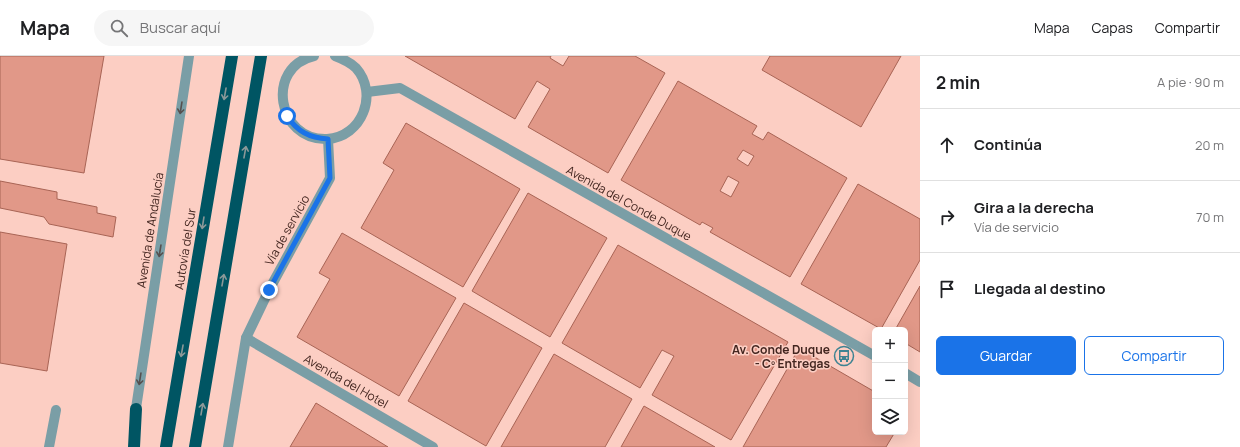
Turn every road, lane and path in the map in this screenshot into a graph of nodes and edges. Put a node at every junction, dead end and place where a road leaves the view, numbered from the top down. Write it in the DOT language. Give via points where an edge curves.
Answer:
graph roads {
  1 [pos="189,56"];
  2 [pos="232,56"];
  3 [pos="261,56"];
  4 [pos="311,56"];
  5 [pos="335,56"];
  6 [pos="367,92"];
  7 [pos="328,139"];
  8 [pos="246,338"];
  9 [pos="872,354"];
  10 [pos="908,375"];
  11 [pos="920,382"];
  12 [pos="136,409"];
  13 [pos="56,410"];
  14 [pos="50,447"];
  15 [pos="130,447"];
  16 [pos="134,447"];
  17 [pos="166,447"];
  18 [pos="195,447"];
  19 [pos="228,447"];
  20 [pos="433,447"];
  1 -- 12 [label="street, Avenida de Andalucía, one-way"];
  2 -- 17 [label="highway, Autovía del Sur, one-way"];
  18 -- 3 [label="highway, one-way"];
  4 -- 7 [label="street" via="293,68 287,77 282,96 283,106 292,124 300,131 318,139"];
  5 -- 6 [label="street" via="346,60 356,69"];
  6 -- 7 [label="street" via="363,114 357,123 344,134"];
  6 -- 9 [label="street, Avenida del Conde Duque" via="400,88"];
  7 -- 8 [label="street, Vía de servicio" via="330,178"];
  8 -- 19 [label="street, Vía de servicio"];
  8 -- 20 [label="street, Avenida del Hotel"];
  10 -- 11 [label="street"];
  12 -- 15 [label="street"];
  12 -- 16 [label="highway"];
  13 -- 14 [label="street"];
}
